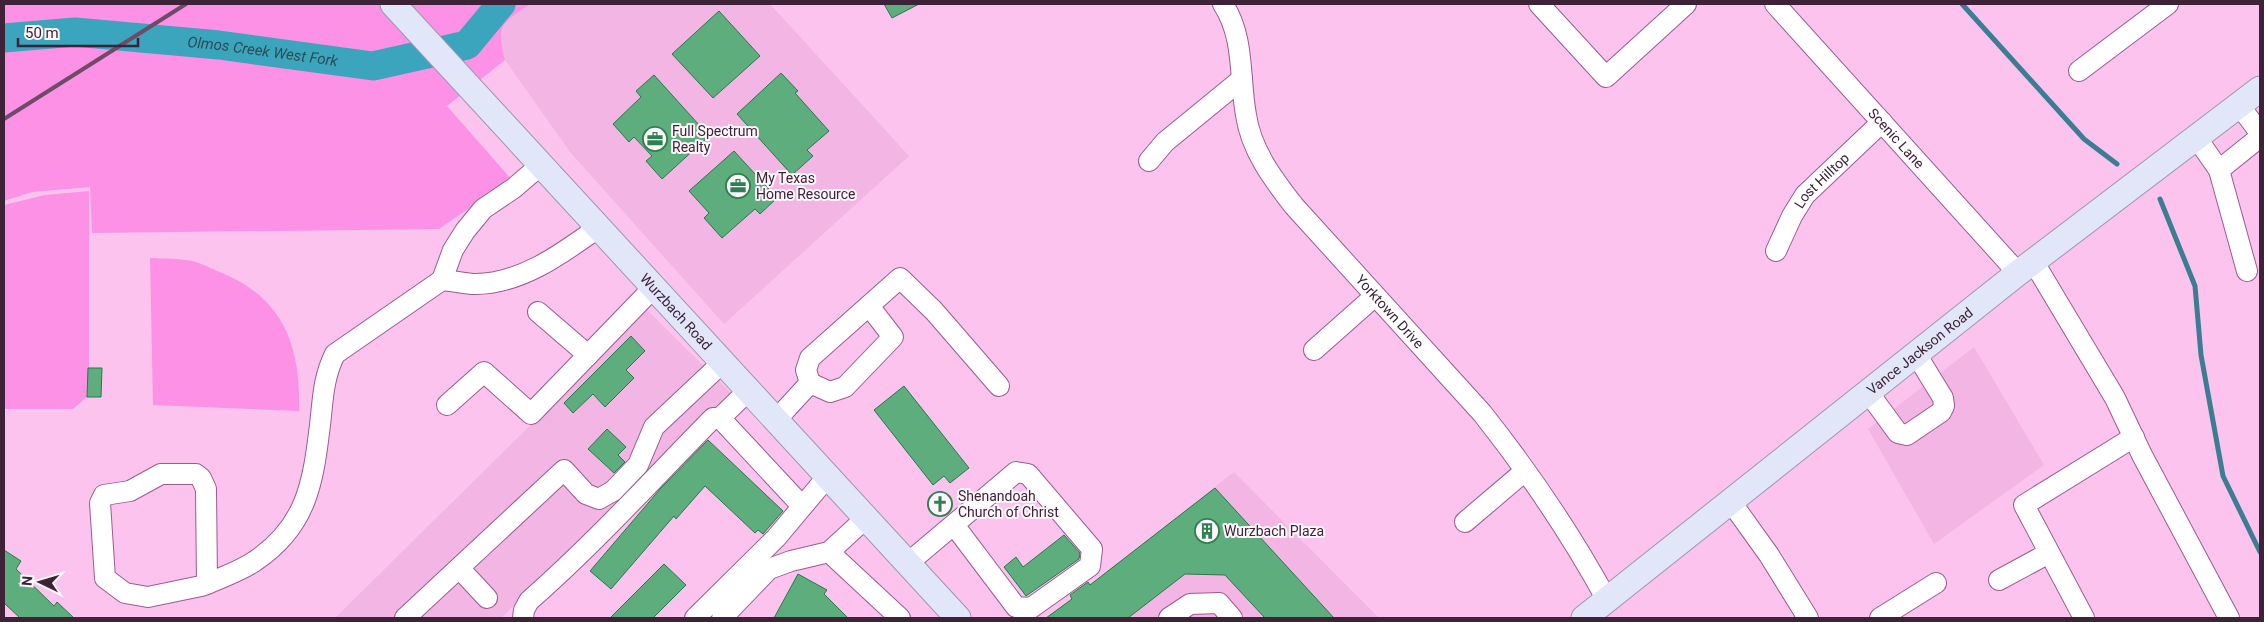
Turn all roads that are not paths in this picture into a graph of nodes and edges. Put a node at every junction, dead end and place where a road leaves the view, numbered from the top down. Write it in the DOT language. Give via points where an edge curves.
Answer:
graph roads {
  1 [pos="393,4"];
  2 [pos="1223,4"];
  3 [pos="1539,4"];
  4 [pos="1686,4"];
  5 [pos="1775,4"];
  6 [pos="2168,4"];
  7 [pos="2079,71"];
  8 [pos="1242,79"];
  9 [pos="2260,89"];
  10 [pos="2239,105"];
  11 [pos="1882,122"];
  12 [pos="2260,133"];
  13 [pos="2260,137"];
  14 [pos="2196,138"];
  15 [pos="534,157"];
  16 [pos="1149,161"];
  17 [pos="2219,170"];
  18 [pos="599,227"];
  19 [pos="1776,251"];
  20 [pos="2026,267"];
  21 [pos="2247,271"];
  22 [pos="442,280"];
  23 [pos="655,286"];
  24 [pos="1375,296"];
  25 [pos="869,306"];
  26 [pos="538,312"];
  27 [pos="1314,350"];
  28 [pos="1916,354"];
  29 [pos="588,355"];
  30 [pos="723,362"];
  31 [pos="810,383"];
  32 [pos="999,386"];
  33 [pos="749,390"];
  34 [pos="1868,392"];
  35 [pos="447,405"];
  36 [pos="720,418"];
  37 [pos="776,420"];
  38 [pos="2134,437"];
  39 [pos="1525,472"];
  40 [pos="828,476"];
  41 [pos="1730,502"];
  42 [pos="802,506"];
  43 [pos="866,518"];
  44 [pos="1465,522"];
  45 [pos="954,525"];
  46 [pos="829,552"];
  47 [pos="2049,552"];
  48 [pos="908,563"];
  49 [pos="459,568"];
  50 [pos="1999,580"];
  51 [pos="1936,583"];
  52 [pos="206,584"];
  53 [pos="486,598"];
  54 [pos="1607,600"];
  55 [pos="951,616"];
  56 [pos="405,618"];
  57 [pos="523,618"];
  58 [pos="695,618"];
  59 [pos="722,618"];
  60 [pos="900,618"];
  61 [pos="1168,618"];
  62 [pos="1232,618"];
  63 [pos="1584,618"];
  64 [pos="1808,618"];
  65 [pos="1880,618"];
  66 [pos="2084,618"];
  67 [pos="2228,618"];
  1 -- 15 [label="main road, Wurzbach Road"];
  2 -- 8 [label="street, Yorktown Drive" via="1237,35"];
  3 -- 4 [label="street" via="1606,77"];
  5 -- 11 [label="street, Scenic Lane"];
  6 -- 7 [label="street"];
  8 -- 16 [label="street" via="1165,142"];
  8 -- 24 [label="street, Yorktown Drive" via="1246,117 1260,159 1294,206"];
  9 -- 10 [label="main road, Vance Jackson Road"];
  10 -- 12 [label="street"];
  10 -- 14 [label="main road, Vance Jackson Road"];
  11 -- 19 [label="street, Lost Hilltop" via="1805,195"];
  11 -- 20 [label="street, Scenic Lane"];
  13 -- 17 [label="street"];
  14 -- 17 [label="street"];
  14 -- 20 [label="main road, Vance Jackson Road"];
  15 -- 18 [label="main road, Wurzbach Road"];
  15 -- 22 [label="street" via="514,188 483,209 465,231 452,250"];
  17 -- 21 [label="street"];
  18 -- 22 [label="street" via="551,260 527,272 473,284"];
  18 -- 23 [label="main road, Wurzbach Road"];
  20 -- 28 [label="main road, Vance Jackson Road"];
  20 -- 38 [label="street, Scenic Lane" via="2115,398"];
  22 -- 52 [label="street" via="335,354 326,373 314,468 301,512 287,534 255,562"];
  23 -- 29 [label="street"];
  23 -- 30 [label="main road, Wurzbach Road"];
  24 -- 27 [label="street"];
  24 -- 39 [label="street, Yorktown Drive" via="1482,413"];
  25 -- 31 [label="street" via="810,358 806,370"];
  25 -- 31 [label="street" via="893,336 845,387 830,392"];
  25 -- 32 [label="street" via="900,278 934,311"];
  26 -- 29 [label="street"];
  28 -- 34 [label="main road, Vance Jackson Road"];
  28 -- 34 [label="street" via="1943,398 1941,412 1907,435 1901,435"];
  29 -- 35 [label="street" via="531,414 484,372"];
  30 -- 33 [label="main road, Wurzbach Road"];
  30 -- 49 [label="street" via="654,427 638,465 613,492 599,499 586,494 564,470"];
  31 -- 37 [label="street"];
  33 -- 36 [label="street"];
  33 -- 37 [label="main road, Wurzbach Road"];
  34 -- 41 [label="main road, Vance Jackson Road"];
  36 -- 42 [label="street"];
  36 -- 57 [label="street" via="713,418 577,559 529,601"];
  37 -- 40 [label="main road, Wurzbach Road"];
  38 -- 47 [label="street" via="2024,505"];
  38 -- 67 [label="street, Scenic Lane"];
  39 -- 44 [label="street"];
  39 -- 54 [label="street, Yorktown Drive" via="1587,562"];
  40 -- 42 [label="street"];
  40 -- 43 [label="main road, Wurzbach Road"];
  41 -- 54 [label="main road, Vance Jackson Road"];
  41 -- 64 [label="street" via="1769,555"];
  42 -- 58 [label="street" via="776,538"];
  43 -- 46 [label="street"];
  43 -- 48 [label="main road, Wurzbach Road"];
  45 -- 45 [label="street" via="1016,472 1028,474 1092,549 1090,566 1031,608 1016,607"];
  45 -- 48 [label="street"];
  46 -- 59 [label="street" via="769,569"];
  46 -- 60 [label="street"];
  47 -- 50 [label="street"];
  47 -- 66 [label="street"];
  48 -- 55 [label="main road, Wurzbach Road"];
  49 -- 53 [label="street"];
  49 -- 56 [label="street"];
  51 -- 65 [label="street"];
  52 -- 52 [label="street" via="148,597 125,593 105,578 100,504 104,495 130,491 161,474 196,474 202,478 206,490"];
  54 -- 63 [label="main road, Vance Jackson Road"];
  61 -- 62 [label="street" via="1190,604 1219,603"];
}
